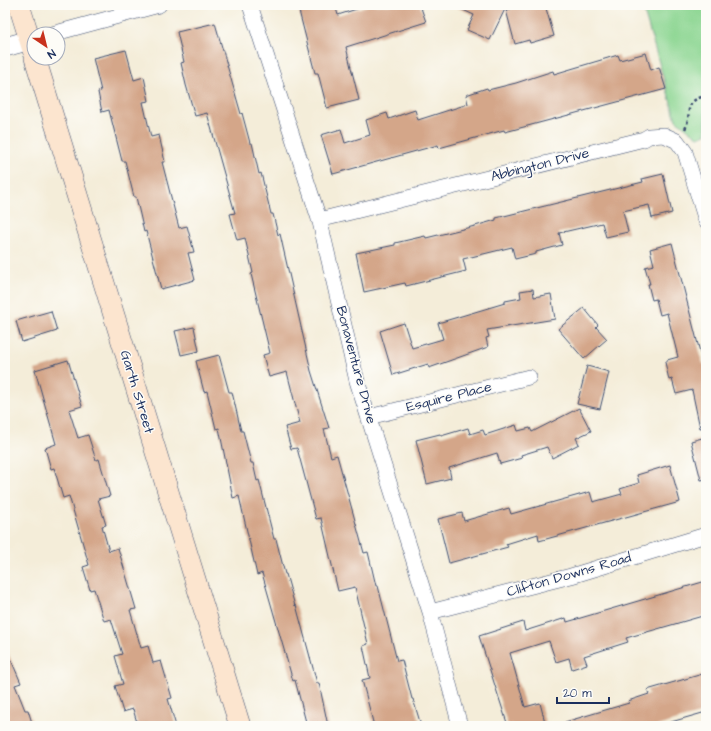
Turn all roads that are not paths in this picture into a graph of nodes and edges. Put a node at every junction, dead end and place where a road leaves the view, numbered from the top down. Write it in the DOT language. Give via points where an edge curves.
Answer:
graph roads {
  1 [pos="19,5"];
  2 [pos="159,5"];
  3 [pos="250,5"];
  4 [pos="26,26"];
  5 [pos="66,30"];
  6 [pos="5,47"];
  7 [pos="26,47"];
  8 [pos="39,66"];
  9 [pos="319,220"];
  10 [pos="706,221"];
  11 [pos="529,377"];
  12 [pos="369,417"];
  13 [pos="706,535"];
  14 [pos="430,612"];
  15 [pos="240,726"];
  16 [pos="460,726"];
  1 -- 4 [label="main road, Garth Street"];
  2 -- 5 [label="street"];
  3 -- 9 [label="street, Bonaventure Drive"];
  6 -- 7 [label="street"];
  8 -- 15 [label="main road, Garth Street"];
  9 -- 10 [label="street, Abbington Drive" via="649,136 667,136 677,141 685,152"];
  9 -- 12 [label="street, Bonaventure Drive" via="357,381"];
  11 -- 12 [label="street, Esquire Place"];
  12 -- 14 [label="street, Bonaventure Drive"];
  13 -- 14 [label="street, Clifton Downs Road" via="571,576"];
  14 -- 16 [label="street, Bonaventure Drive"];
}
